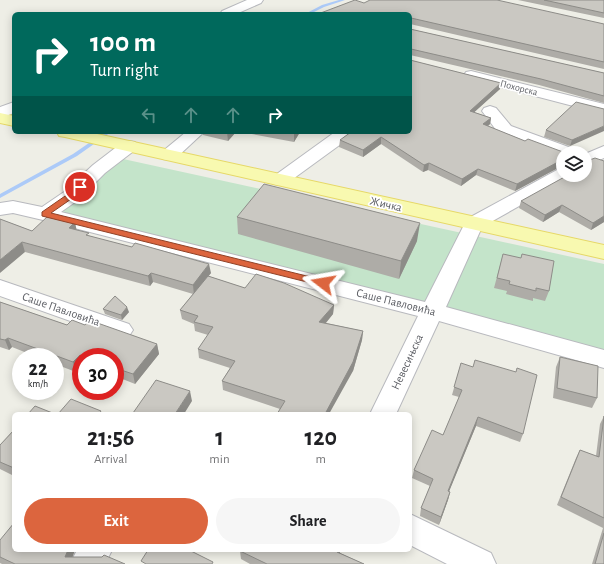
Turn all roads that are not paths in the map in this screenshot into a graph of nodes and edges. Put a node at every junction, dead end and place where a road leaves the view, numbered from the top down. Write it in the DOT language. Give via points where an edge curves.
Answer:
graph roads {
  1 [pos="257,0"];
  2 [pos="230,12"];
  3 [pos="455,71"];
  4 [pos="12,108"];
  5 [pos="604,109"];
  6 [pos="490,111"];
  7 [pos="0,113"];
  8 [pos="0,118"];
  9 [pos="12,121"];
  10 [pos="75,134"];
  11 [pos="194,134"];
  12 [pos="343,134"];
  13 [pos="124,145"];
  14 [pos="556,149"];
  15 [pos="604,151"];
  16 [pos="169,155"];
  17 [pos="592,157"];
  18 [pos="556,178"];
  19 [pos="280,180"];
  20 [pos="0,209"];
  21 [pos="45,214"];
  22 [pos="474,223"];
  23 [pos="604,252"];
  24 [pos="0,288"];
  25 [pos="431,310"];
  26 [pos="121,330"];
  27 [pos="604,359"];
  28 [pos="385,412"];
  29 [pos="412,531"];
  30 [pos="95,552"];
  31 [pos="86,564"];
  32 [pos="480,564"];
  1 -- 2 [label="street"];
  3 -- 5 [label="street, Похорска"];
  4 -- 7 [label="street"];
  6 -- 14 [label="street" via="505,130"];
  8 -- 9 [label="main road"];
  10 -- 13 [label="main road, Жичка"];
  11 -- 16 [label="street"];
  12 -- 19 [label="street"];
  13 -- 16 [label="main road, Жичка"];
  13 -- 21 [label="street" via="71,196"];
  15 -- 17 [label="street"];
  16 -- 19 [label="main road, Жичка"];
  18 -- 22 [label="street"];
  19 -- 22 [label="main road, Жичка"];
  20 -- 21 [label="street, Саше Павловића" via="12,207"];
  21 -- 25 [label="street, Саше Павловића"];
  22 -- 23 [label="main road, Жичка"];
  22 -- 25 [label="street, Невесињска"];
  24 -- 26 [label="street, Саше Павловића"];
  25 -- 27 [label="street, Саше Павловића"];
  25 -- 28 [label="street, Невесињска"];
  29 -- 32 [label="street"];
  30 -- 31 [label="street"];
}
